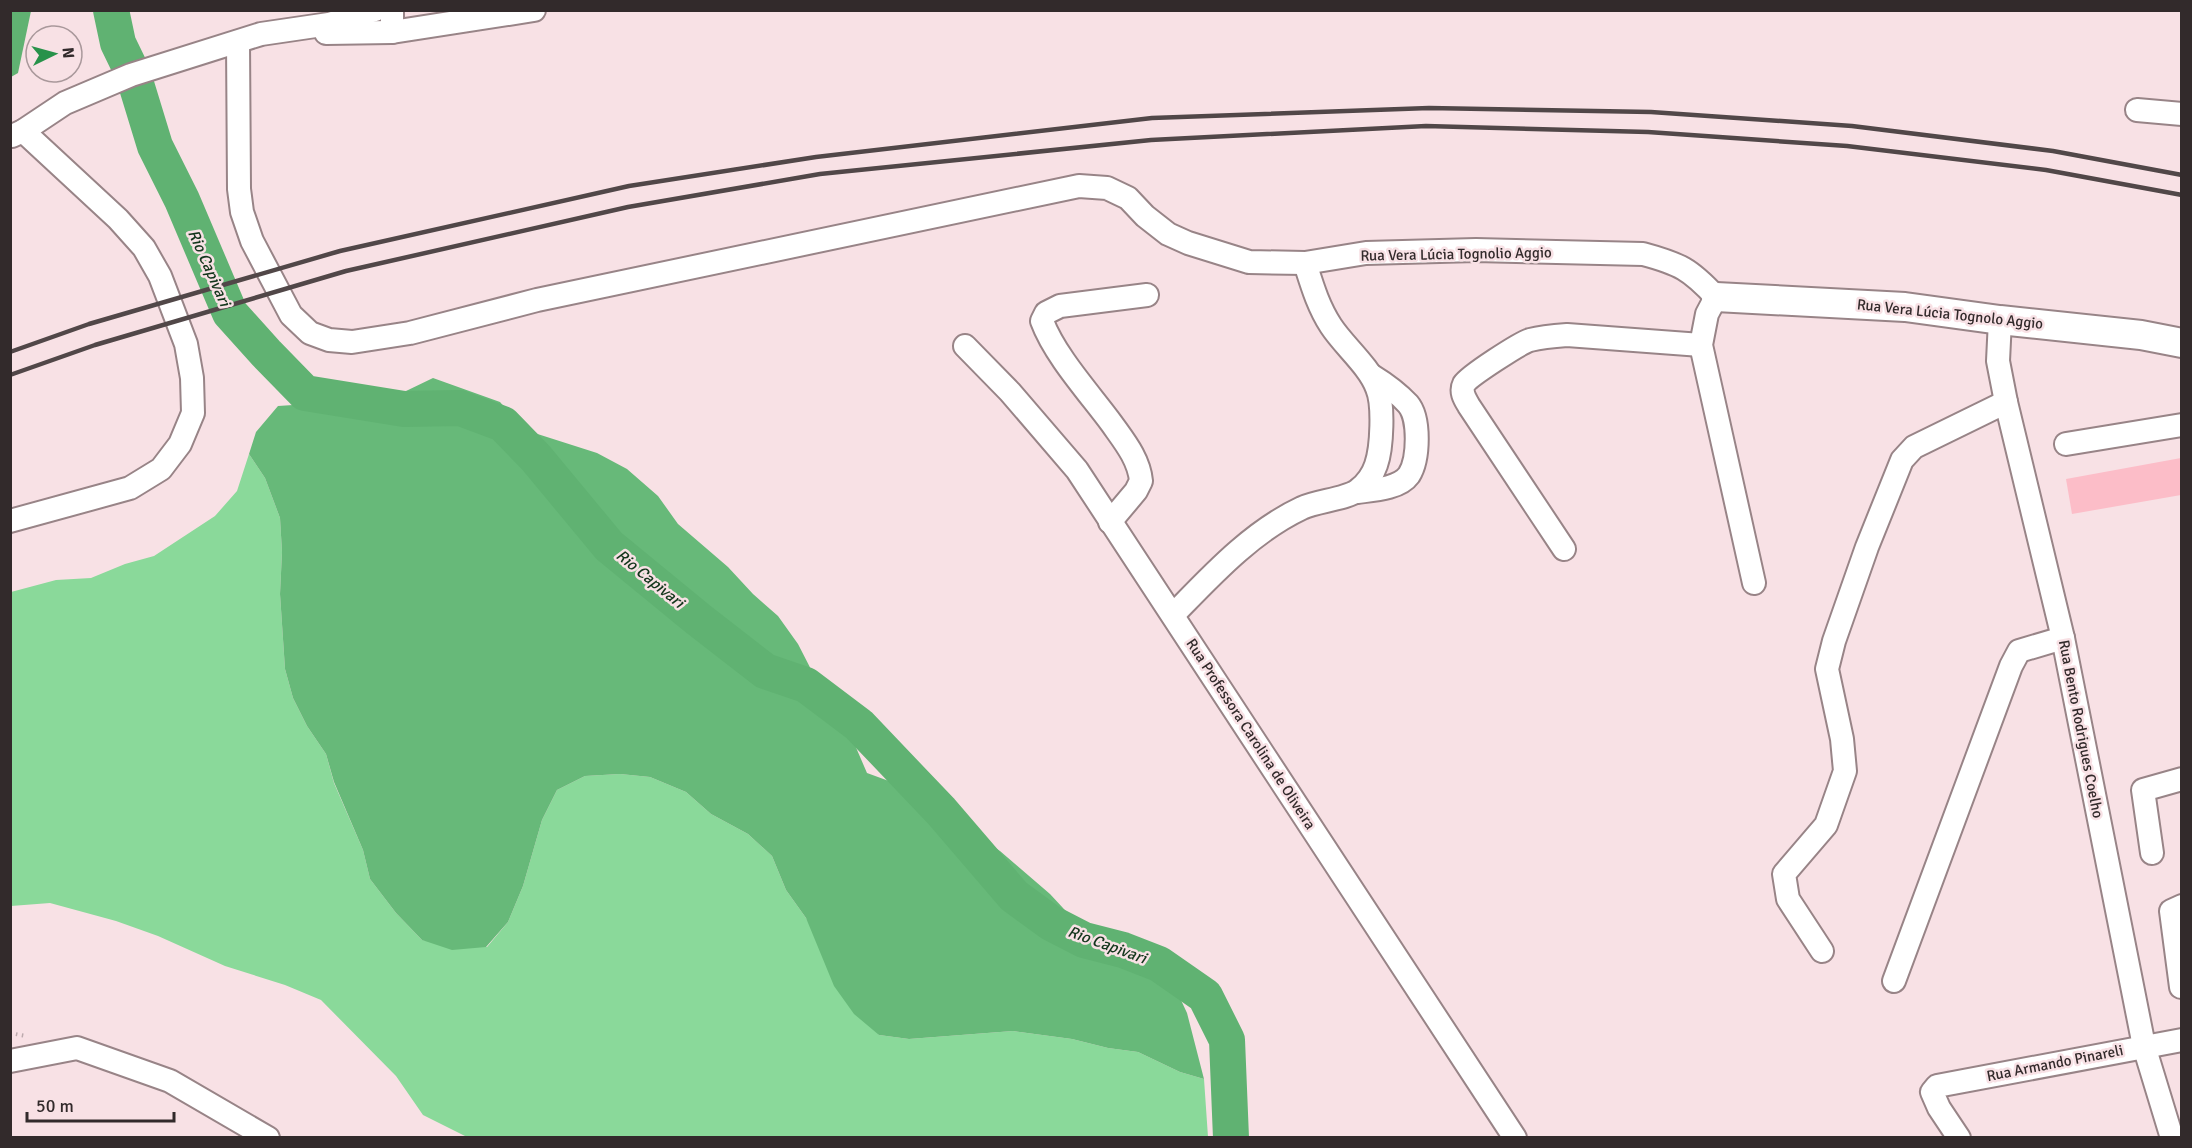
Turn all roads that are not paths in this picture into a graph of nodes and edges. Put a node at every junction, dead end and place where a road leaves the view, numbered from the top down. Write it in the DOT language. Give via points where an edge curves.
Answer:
graph roads {
  1 [pos="375,10"];
  2 [pos="534,10"];
  3 [pos="392,21"];
  4 [pos="261,34"];
  5 [pos="238,42"];
  6 [pos="2137,110"];
  7 [pos="2181,114"];
  8 [pos="17,134"];
  9 [pos="1305,263"];
  10 [pos="1147,295"];
  11 [pos="1716,297"];
  12 [pos="2000,320"];
  13 [pos="2181,343"];
  14 [pos="1701,345"];
  15 [pos="965,346"];
  16 [pos="1371,375"];
  17 [pos="2006,402"];
  18 [pos="2181,425"];
  19 [pos="2067,444"];
  20 [pos="1357,492"];
  21 [pos="10,521"];
  22 [pos="1110,522"];
  23 [pos="1564,549"];
  24 [pos="1754,583"];
  25 [pos="1173,615"];
  26 [pos="2063,638"];
  27 [pos="2181,778"];
  28 [pos="2152,854"];
  29 [pos="2181,906"];
  30 [pos="1822,951"];
  31 [pos="1893,981"];
  32 [pos="2181,987"];
  33 [pos="2181,1040"];
  34 [pos="2144,1046"];
  35 [pos="10,1061"];
  36 [pos="268,1137"];
  37 [pos="1515,1137"];
  38 [pos="1959,1137"];
  39 [pos="2172,1137"];
  1 -- 4 [label="street" via="329,24"];
  2 -- 3 [label="street"];
  3 -- 4 [label="street"];
  4 -- 5 [label="street"];
  5 -- 8 [label="street" via="131,75 65,104"];
  5 -- 9 [label="street, Rua Vera Lúcia Tognolio Aggio" via="242,212 252,241 291,315 310,333 329,340 352,342 410,333 537,300 1079,186 1107,188 1128,198 1168,234 1188,243 1250,262"];
  6 -- 7 [label="street"];
  8 -- 21 [label="street" via="118,219 144,248 160,276 186,344 193,413 180,444 161,469 130,488"];
  9 -- 11 [label="street, Rua Vera Lúcia Tognolio Aggio" via="1388,252 1643,254 1695,274"];
  9 -- 16 [label="street" via="1315,296 1331,325"];
  10 -- 22 [label="street" via="1060,306 1046,313 1042,321 1137,464 1142,481"];
  11 -- 12 [label="street, Rua Vera Lúcia Tognolo Aggio" via="1905,307"];
  11 -- 14 [label="street" via="1707,314"];
  12 -- 13 [label="street, Rua Vera Lúcia Tognolo Aggio"];
  12 -- 17 [label="street, Rua Bento Rodrigues Coelho" via="1998,362"];
  14 -- 23 [label="street" via="1567,335 1545,337 1527,341 1464,384 1462,390 1469,406"];
  14 -- 24 [label="street"];
  15 -- 22 [label="street, Rua Professora Carolina de Oliveira" via="1077,470"];
  16 -- 20 [label="street" via="1380,398 1380,449 1371,475"];
  16 -- 20 [label="street" via="1409,405 1417,451 1408,476 1395,485"];
  17 -- 26 [label="street, Rua Bento Rodrigues Coelho"];
  17 -- 30 [label="street" via="1914,447 1902,460 1834,641 1827,669 1845,771 1826,825 1784,874 1788,899"];
  18 -- 19 [label="street"];
  20 -- 25 [label="street" via="1303,507 1271,525 1225,562"];
  22 -- 25 [label="street, Rua Professora Carolina de Oliveira"];
  25 -- 37 [label="street, Rua Professora Carolina de Oliveira"];
  26 -- 31 [label="street" via="2019,651 2011,666"];
  26 -- 34 [label="street, Rua Bento Rodrigues Coelho"];
  27 -- 28 [label="street" via="2144,790"];
  29 -- 32 [label="street" via="2171,911"];
  33 -- 34 [label="street, Rua Armando Pinareli"];
  34 -- 38 [label="street, Rua Armando Pinareli" via="1937,1086 1932,1092"];
  34 -- 39 [label="street, Rua Bento Rodrigues Coelho"];
  35 -- 36 [label="street" via="77,1048 170,1081"];
}
